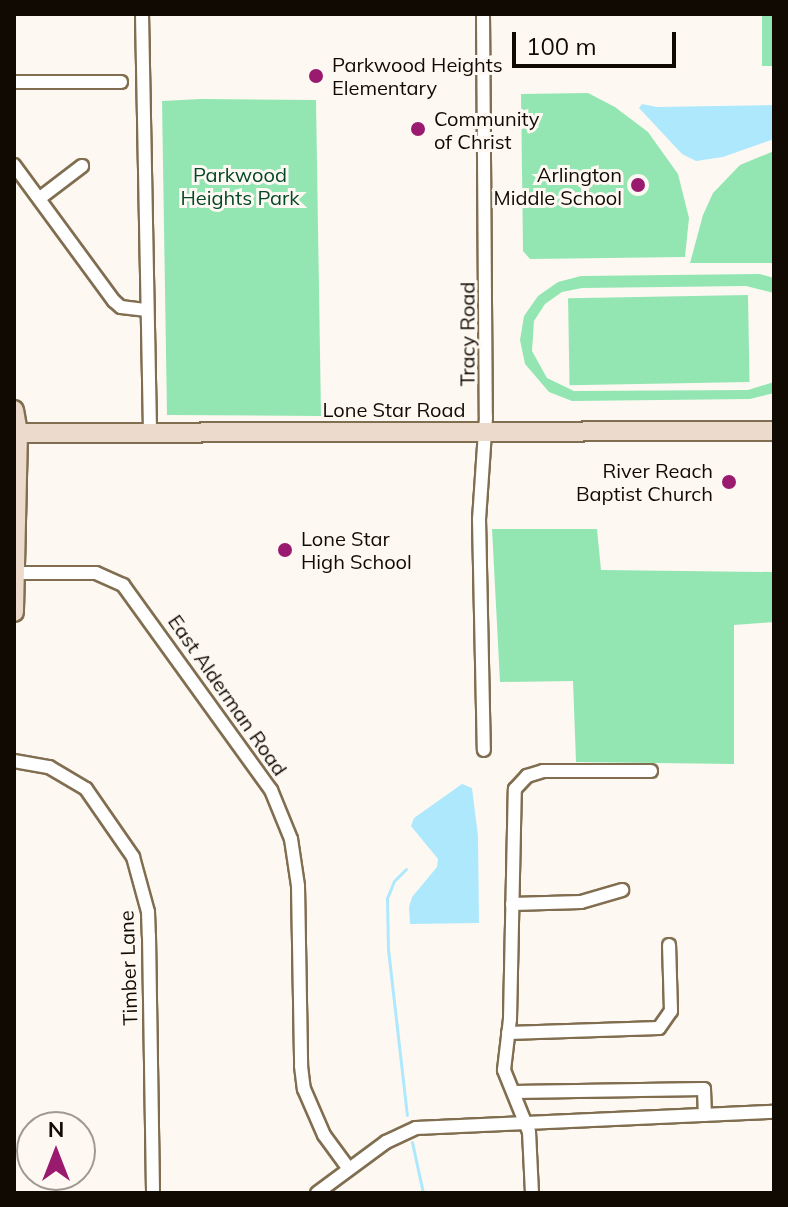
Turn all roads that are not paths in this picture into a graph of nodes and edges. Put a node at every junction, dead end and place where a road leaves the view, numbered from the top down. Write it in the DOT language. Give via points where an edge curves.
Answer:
graph roads {
  1 [pos="142,14"];
  2 [pos="483,14"];
  3 [pos="14,82"];
  4 [pos="121,82"];
  5 [pos="14,165"];
  6 [pos="82,166"];
  7 [pos="40,198"];
  8 [pos="147,310"];
  9 [pos="14,410"];
  10 [pos="150,431"];
  11 [pos="486,431"];
  12 [pos="774,431"];
  13 [pos="16,433"];
  14 [pos="17,573"];
  15 [pos="14,612"];
  16 [pos="484,750"];
  17 [pos="14,761"];
  18 [pos="651,771"];
  19 [pos="622,890"];
  20 [pos="512,904"];
  21 [pos="669,945"];
  22 [pos="508,1033"];
  23 [pos="515,1097"];
  24 [pos="774,1112"];
  25 [pos="705,1115"];
  26 [pos="523,1121"];
  27 [pos="349,1169"];
  28 [pos="153,1193"];
  29 [pos="317,1193"];
  30 [pos="532,1193"];
  1 -- 8 [label="street"];
  2 -- 11 [label="street, Tracy Road"];
  3 -- 4 [label="street"];
  5 -- 7 [label="street"];
  6 -- 7 [label="street"];
  7 -- 8 [label="street" via="114,301"];
  8 -- 10 [label="street"];
  9 -- 13 [label="street"];
  10 -- 11 [label="street, Lone Star Road"];
  10 -- 13 [label="street, Lone Star Road"];
  11 -- 12 [label="street, Lone Star Road"];
  11 -- 16 [label="street, Tracy Road" via="479,519"];
  13 -- 14 [label="street"];
  14 -- 15 [label="street"];
  14 -- 27 [label="street, East Alderman Road" via="96,573 123,585 271,790 291,839 298,886 304,1089 324,1135"];
  17 -- 28 [label="street, Timber Lane" via="49,767 86,789 133,857 148,912"];
  18 -- 20 [label="street" via="543,771 522,780 514,800"];
  19 -- 20 [label="street" via="581,902"];
  20 -- 22 [label="street"];
  21 -- 22 [label="street" via="671,1011 659,1028"];
  22 -- 23 [label="street" via="504,1070"];
  23 -- 25 [label="street" via="704,1089"];
  23 -- 26 [label="street"];
  24 -- 25 [label="street"];
  25 -- 26 [label="street"];
  26 -- 27 [label="street" via="416,1128"];
  26 -- 30 [label="street" via="529,1132"];
  27 -- 29 [label="street"];
}
